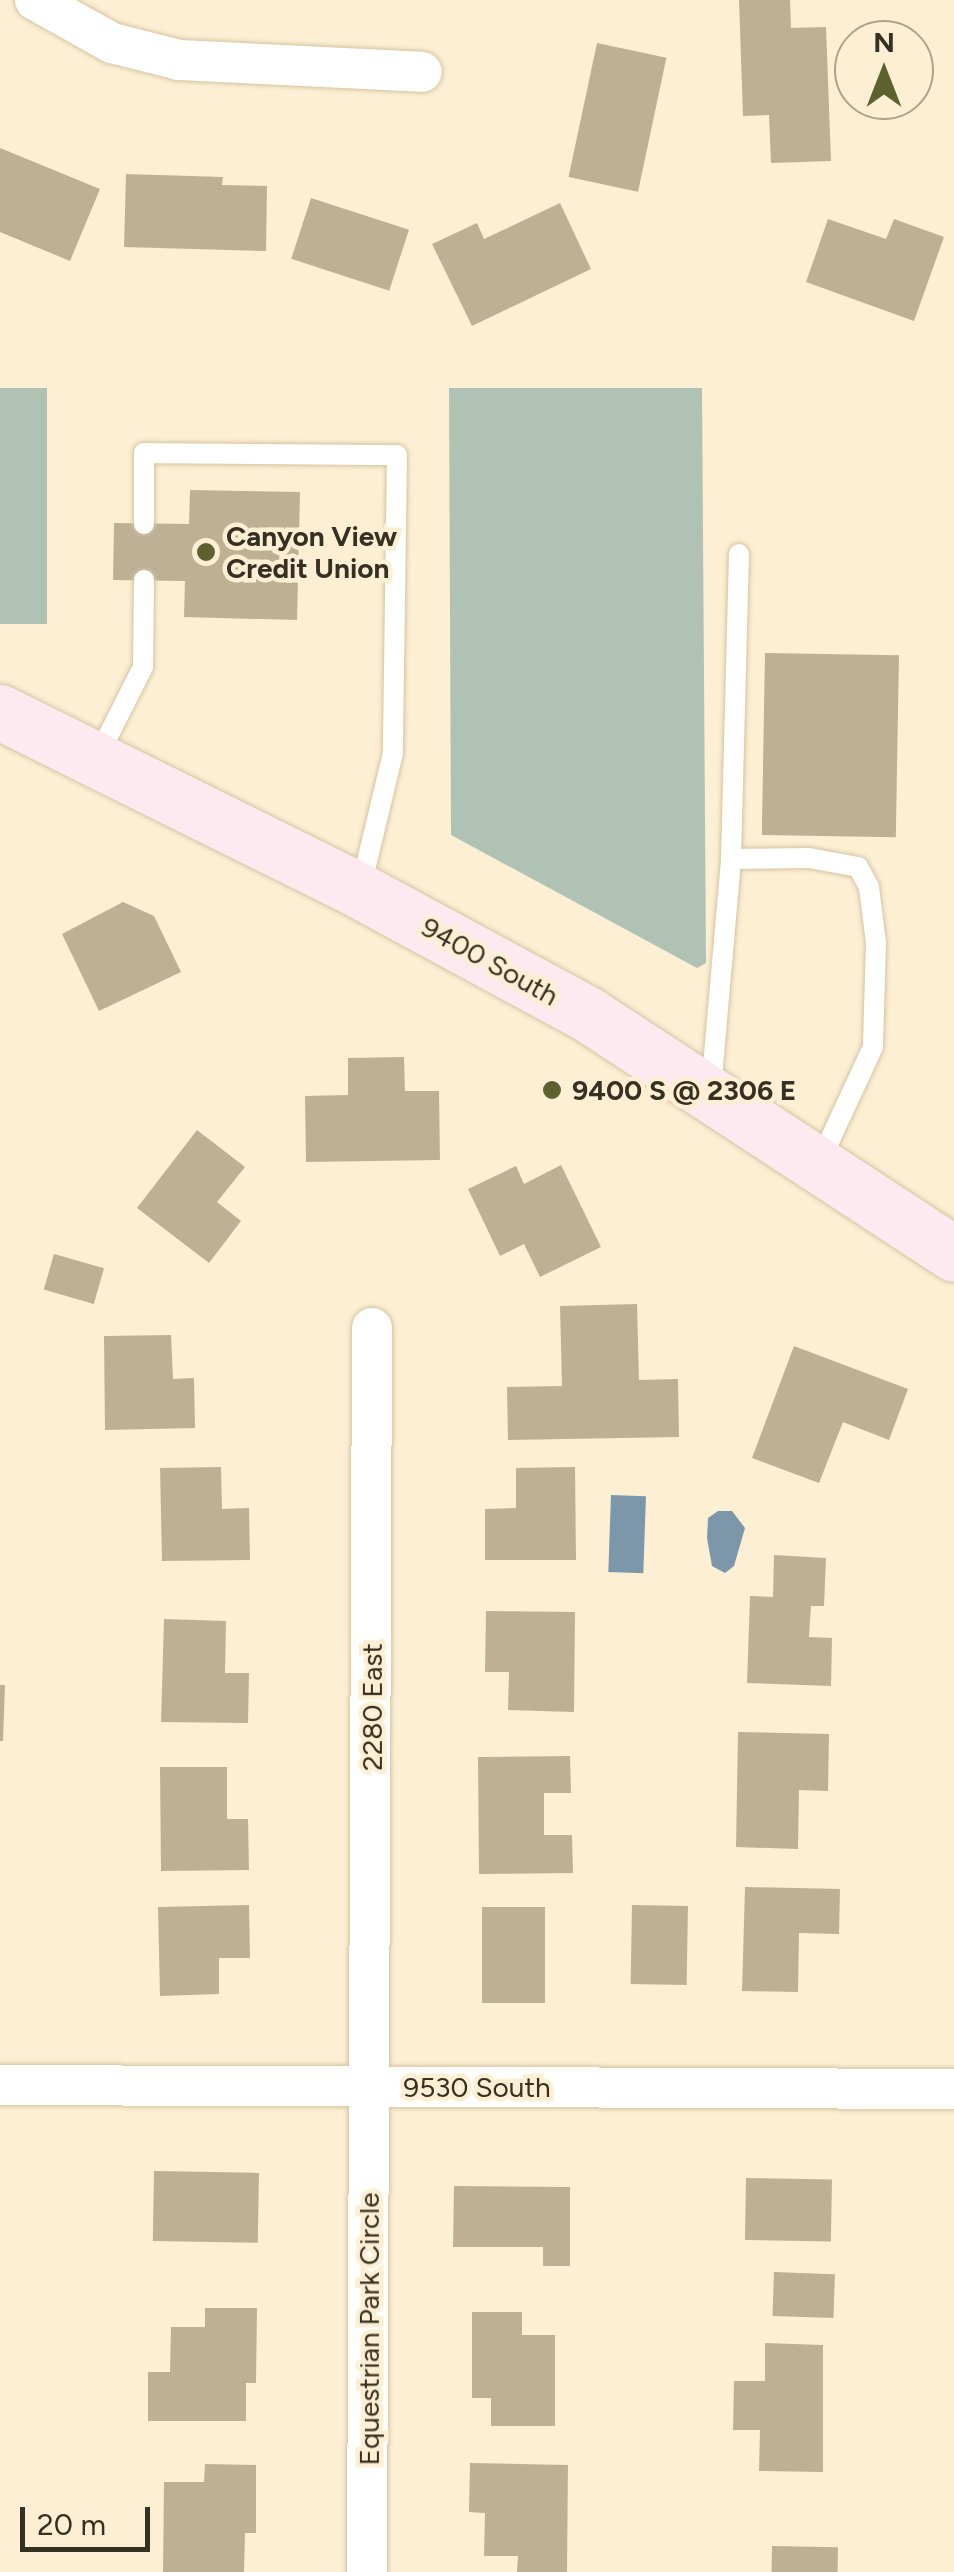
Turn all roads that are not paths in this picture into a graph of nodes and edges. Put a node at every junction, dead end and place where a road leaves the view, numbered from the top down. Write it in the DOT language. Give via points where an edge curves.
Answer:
graph roads {
  1 [pos="35,0"];
  2 [pos="422,72"];
  3 [pos="144,524"];
  4 [pos="739,554"];
  5 [pos="144,580"];
  6 [pos="0,712"];
  7 [pos="98,756"];
  8 [pos="731,859"];
  9 [pos="360,891"];
  10 [pos="711,1092"];
  11 [pos="820,1161"];
  12 [pos="954,1254"];
  13 [pos="372,1328"];
  14 [pos="0,2085"];
  15 [pos="371,2086"];
  16 [pos="954,2088"];
  17 [pos="367,2572"];
  1 -- 2 [label="street" via="112,44 179,60"];
  3 -- 9 [label="lane" via="144,453 397,455 393,753"];
  4 -- 8 [label="lane"];
  5 -- 7 [label="lane" via="143,667"];
  6 -- 7 [label="main road, 9400 South"];
  7 -- 9 [label="main road, 9400 South"];
  8 -- 10 [label="lane"];
  8 -- 11 [label="lane" via="809,858 858,867 869,887 876,943 873,1047"];
  9 -- 10 [label="main road, 9400 South" via="589,1016"];
  10 -- 11 [label="main road, 9400 South"];
  11 -- 12 [label="main road, 9400 South"];
  13 -- 15 [label="street, 2280 East"];
  14 -- 15 [label="street, 9530 South"];
  15 -- 16 [label="street, 9530 South"];
  15 -- 17 [label="street, Equestrian Park Circle"];
}
